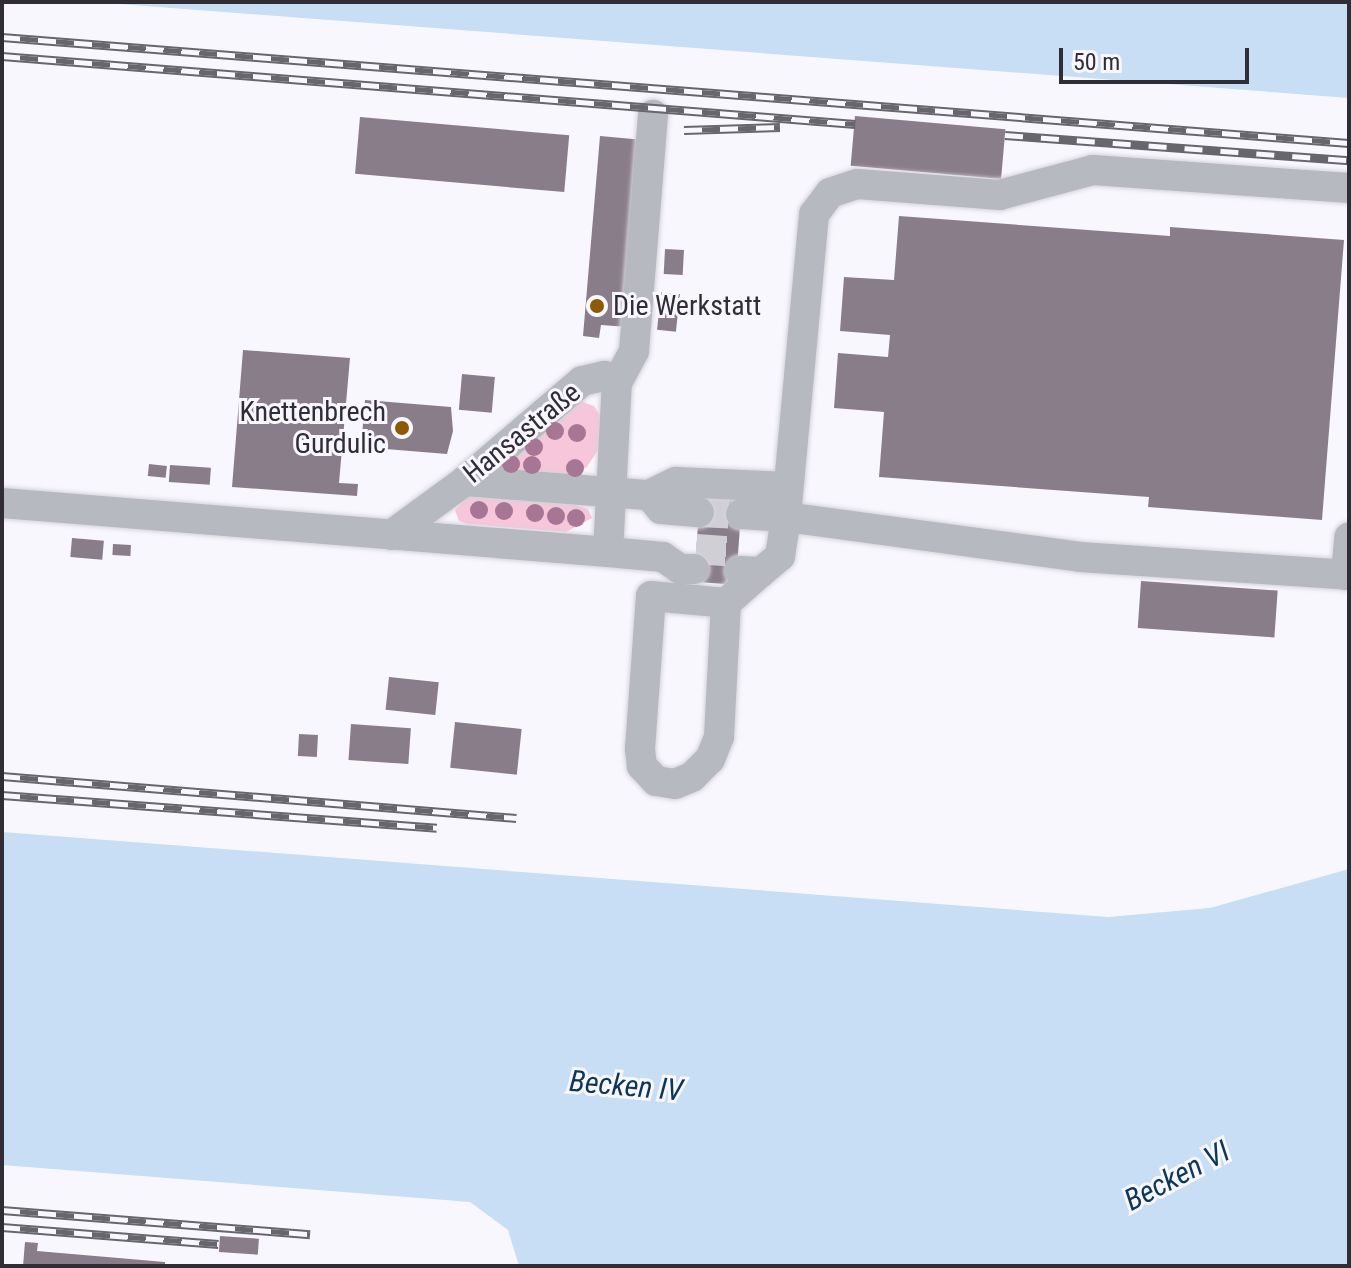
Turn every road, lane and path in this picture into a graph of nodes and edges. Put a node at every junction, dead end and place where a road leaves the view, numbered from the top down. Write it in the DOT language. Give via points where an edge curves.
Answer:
graph roads {
  1 [pos="653,115"];
  2 [pos="1349,188"];
  3 [pos="617,383"];
  4 [pos="465,481"];
  5 [pos="788,487"];
  6 [pos="613,492"];
  7 [pos="649,495"];
  8 [pos="2,503"];
  9 [pos="699,512"];
  10 [pos="741,514"];
  11 [pos="786,517"];
  12 [pos="391,535"];
  13 [pos="1349,537"];
  14 [pos="608,552"];
  15 [pos="657,557"];
  16 [pos="695,559"];
  17 [pos="1347,575"];
  18 [pos="651,596"];
  19 [pos="726,603"];
  1 -- 3 [label="street" via="634,351"];
  2 -- 5 [label="street" via="1093,170 1000,195 857,184 830,193 814,214"];
  3 -- 4 [label="street, Hansastraße" via="604,376 582,381"];
  3 -- 6 [label="street, Hansastraße"];
  4 -- 6 [label="street"];
  4 -- 12 [label="street, Hansastraße"];
  5 -- 7 [label="street" via="676,482"];
  5 -- 11 [label="street"];
  6 -- 7 [label="street"];
  6 -- 14 [label="street, Hansastraße"];
  7 -- 9 [label="street" via="661,509"];
  8 -- 12 [label="street"];
  10 -- 11 [label="street"];
  11 -- 17 [label="street" via="1080,557"];
  11 -- 19 [label="street"];
  12 -- 14 [label="street"];
  13 -- 17 [label="street"];
  14 -- 15 [label="street"];
  15 -- 16 [label="street" via="678,548"];
  15 -- 18 [label="street"];
  18 -- 19 [label="street"];
  18 -- 19 [label="street" via="642,766 656,781 675,784 710,759 719,737"];
}
